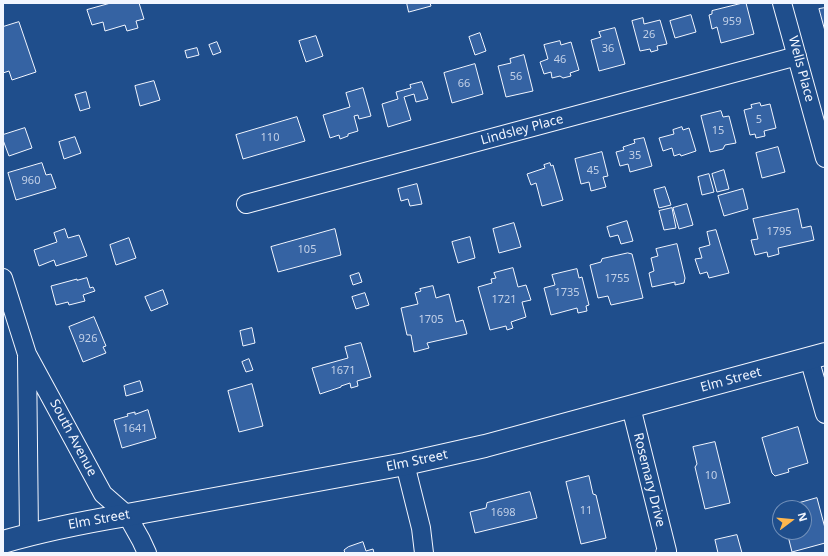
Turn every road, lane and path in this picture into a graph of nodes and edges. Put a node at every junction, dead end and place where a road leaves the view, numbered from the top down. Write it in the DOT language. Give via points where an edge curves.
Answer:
graph roads {
  1 [pos="782,3"];
  2 [pos="798,56"];
  3 [pos="825,158"];
  4 [pos="246,204"];
  5 [pos="3,278"];
  6 [pos="27,354"];
  7 [pos="817,356"];
  8 [pos="631,407"];
  9 [pos="825,414"];
  10 [pos="405,464"];
  11 [pos="128,515"];
  12 [pos="30,534"];
  13 [pos="3,542"];
  14 [pos="147,553"];
  15 [pos="424,553"];
  16 [pos="665,553"];
  1 -- 2 [label="street, Wells Place"];
  2 -- 3 [label="street, Wells Place"];
  2 -- 4 [label="street, Lindsley Place"];
  5 -- 6 [label="street, South Avenue"];
  6 -- 11 [label="street, South Avenue" via="104,494"];
  6 -- 12 [label="street, South Avenue"];
  7 -- 8 [label="street, Elm Street"];
  7 -- 9 [label="street"];
  8 -- 10 [label="street, Elm Street" via="485,446"];
  8 -- 16 [label="street, Rosemary Drive" via="667,551"];
  10 -- 11 [label="street, Elm Street"];
  10 -- 15 [label="street" via="421,528"];
  11 -- 12 [label="street, Elm Street"];
  11 -- 14 [label="street"];
  12 -- 13 [label="street, Elm Street"];
}
